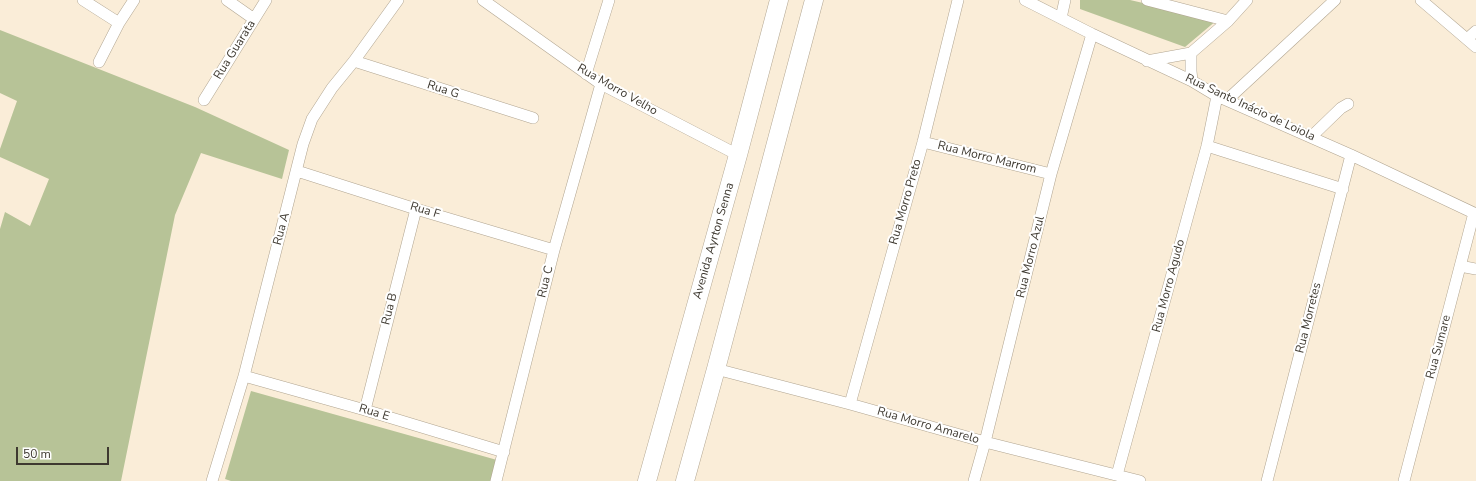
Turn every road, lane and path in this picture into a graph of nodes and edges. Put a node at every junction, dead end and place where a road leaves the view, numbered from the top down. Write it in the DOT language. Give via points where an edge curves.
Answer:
graph roads {
  1 [pos="83,0"];
  2 [pos="134,0"];
  3 [pos="227,0"];
  4 [pos="266,0"];
  5 [pos="398,0"];
  6 [pos="483,0"];
  7 [pos="609,0"];
  8 [pos="779,0"];
  9 [pos="814,0"];
  10 [pos="958,0"];
  11 [pos="1065,0"];
  12 [pos="1147,0"];
  13 [pos="1247,0"];
  14 [pos="1335,0"];
  15 [pos="1421,0"];
  16 [pos="1027,1"];
  17 [pos="495,4"];
  18 [pos="1061,18"];
  19 [pos="254,19"];
  20 [pos="1228,21"];
  21 [pos="119,23"];
  22 [pos="1476,31"];
  23 [pos="1092,34"];
  24 [pos="1467,39"];
  25 [pos="1476,47"];
  26 [pos="1191,53"];
  27 [pos="1147,60"];
  28 [pos="354,61"];
  29 [pos="98,62"];
  30 [pos="586,74"];
  31 [pos="1192,81"];
  32 [pos="601,84"];
  33 [pos="1222,98"];
  34 [pos="204,100"];
  35 [pos="1348,104"];
  36 [pos="532,118"];
  37 [pos="1311,137"];
  38 [pos="923,142"];
  39 [pos="1207,146"];
  40 [pos="738,155"];
  41 [pos="1351,155"];
  42 [pos="297,171"];
  43 [pos="1051,174"];
  44 [pos="1343,188"];
  45 [pos="416,209"];
  46 [pos="1475,213"];
  47 [pos="554,250"];
  48 [pos="1460,266"];
  49 [pos="1476,269"];
  50 [pos="716,369"];
  51 [pos="244,376"];
  52 [pos="850,404"];
  53 [pos="365,410"];
  54 [pos="985,442"];
  55 [pos="504,452"];
  56 [pos="1117,475"];
  57 [pos="212,481"];
  58 [pos="496,481"];
  59 [pos="647,481"];
  60 [pos="685,481"];
  61 [pos="974,481"];
  62 [pos="1140,481"];
  63 [pos="1267,481"];
  64 [pos="1404,481"];
  1 -- 21 [label="street"];
  2 -- 21 [label="street"];
  3 -- 19 [label="street"];
  4 -- 19 [label="street, Rua Guarata"];
  5 -- 28 [label="street, Rua A"];
  6 -- 17 [label="street, Rua Morro Velho"];
  7 -- 30 [label="street"];
  8 -- 40 [label="main road, Avenida Ayrton Senna"];
  9 -- 50 [label="main road"];
  10 -- 38 [label="street, Rua Morro Preto"];
  11 -- 18 [label="street"];
  12 -- 20 [label="street"];
  13 -- 20 [label="street"];
  14 -- 33 [label="street"];
  15 -- 24 [label="street"];
  16 -- 18 [label="street, Rua Santo Inácio de Loiola"];
  17 -- 30 [label="street, Rua Morro Velho"];
  18 -- 23 [label="street, Rua Santo Inácio de Loiola"];
  19 -- 34 [label="street, Rua Guarata"];
  20 -- 26 [label="street"];
  21 -- 29 [label="street"];
  22 -- 24 [label="street"];
  23 -- 27 [label="street, Rua Santo Inácio de Loiola"];
  23 -- 43 [label="street, Rua Morro Azul"];
  24 -- 25 [label="street"];
  26 -- 27 [label="street"];
  26 -- 31 [label="street"];
  27 -- 31 [label="street, Rua Santo Inácio de Loiola"];
  28 -- 36 [label="street, Rua G"];
  28 -- 42 [label="street, Rua A" via="312,119"];
  30 -- 32 [label="street, Rua Morro Velho"];
  31 -- 33 [label="street, Rua Santo Inácio de Loiola"];
  32 -- 40 [label="street, Rua Morro Velho"];
  32 -- 47 [label="street, Rua C"];
  33 -- 37 [label="street, Rua Santo Inácio de Loiola"];
  33 -- 39 [label="street, Rua Morro Agudo"];
  35 -- 37 [label="street"];
  37 -- 41 [label="street, Rua Santo Inácio de Loiola"];
  38 -- 43 [label="street, Rua Morro Marrom"];
  38 -- 52 [label="street, Rua Morro Preto"];
  39 -- 44 [label="street"];
  39 -- 56 [label="street, Rua Morro Agudo"];
  40 -- 59 [label="main road, Avenida Ayrton Senna"];
  41 -- 44 [label="street, Rua Morretes"];
  41 -- 46 [label="street, Rua Santo Inácio de Loiola"];
  42 -- 45 [label="street, Rua F"];
  42 -- 51 [label="street, Rua A"];
  43 -- 54 [label="street, Rua Morro Azul"];
  44 -- 63 [label="street, Rua Morretes"];
  45 -- 47 [label="street, Rua F"];
  45 -- 53 [label="street, Rua B"];
  46 -- 48 [label="street, Rua Sumare"];
  47 -- 55 [label="street, Rua C"];
  48 -- 49 [label="street"];
  48 -- 64 [label="street, Rua Sumare"];
  50 -- 52 [label="street, Rua Morro Amarelo"];
  50 -- 60 [label="main road"];
  51 -- 53 [label="street, Rua E"];
  51 -- 57 [label="street, Rua A"];
  52 -- 54 [label="street, Rua Morro Amarelo"];
  53 -- 55 [label="street, Rua E"];
  54 -- 56 [label="street, Rua Morro Amarelo"];
  54 -- 61 [label="street, Rua Morro Azul"];
  55 -- 58 [label="street, Rua C"];
  56 -- 62 [label="street, Rua Morro Amarelo"];
}
